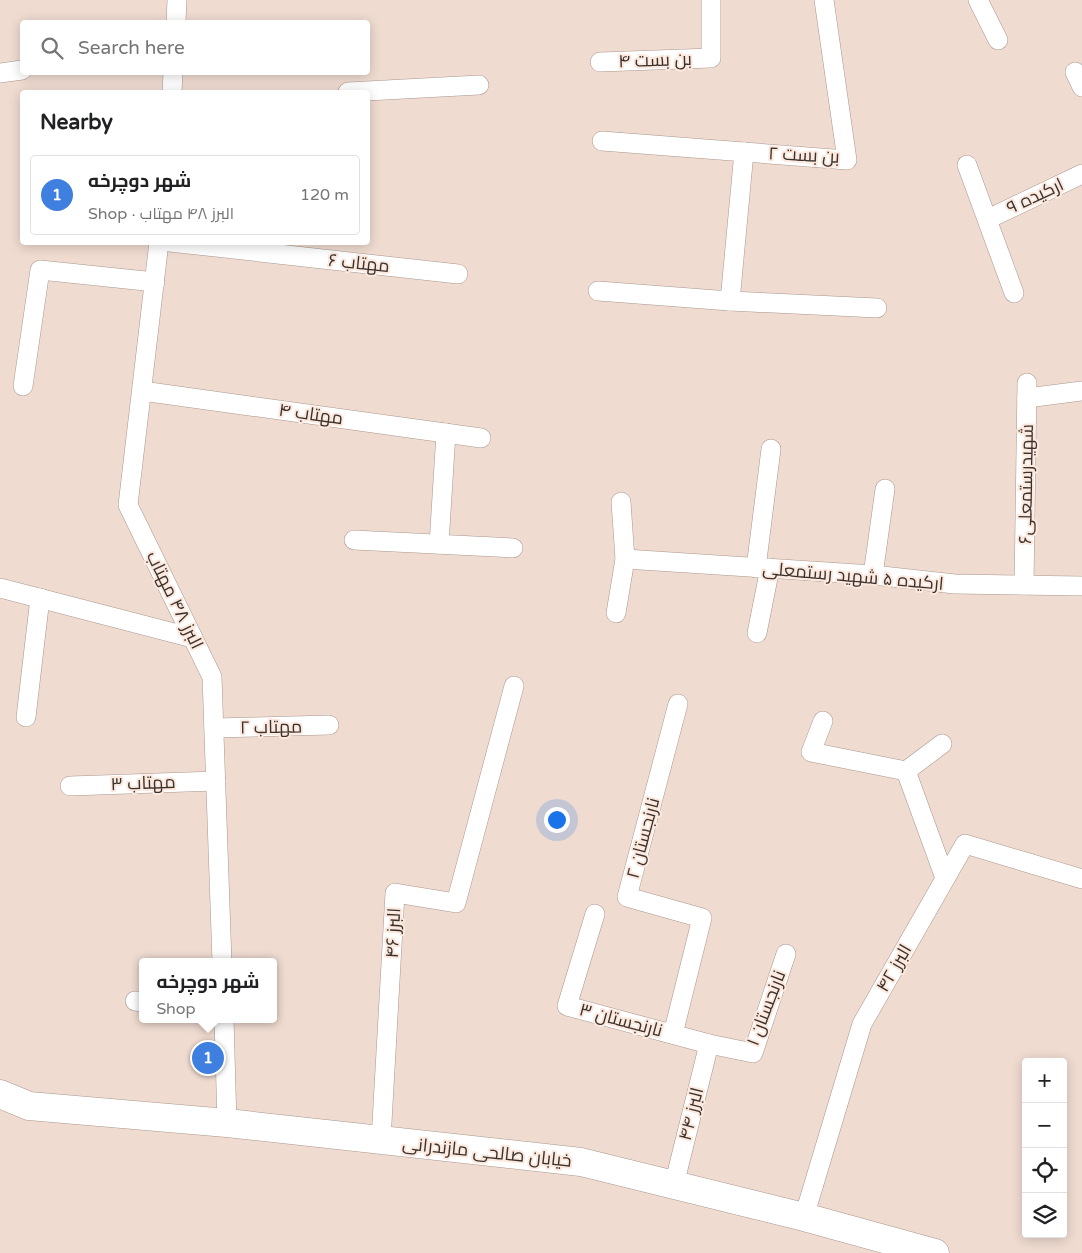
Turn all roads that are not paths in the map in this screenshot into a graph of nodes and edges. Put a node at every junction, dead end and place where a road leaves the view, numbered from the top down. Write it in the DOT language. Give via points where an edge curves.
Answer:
graph roads {
  1 [pos="177,0"];
  2 [pos="711,0"];
  3 [pos="824,0"];
  4 [pos="978,0"];
  5 [pos="176,20"];
  6 [pos="998,40"];
  7 [pos="600,62"];
  8 [pos="20,70"];
  9 [pos="0,73"];
  10 [pos="173,75"];
  11 [pos="479,86"];
  12 [pos="172,90"];
  13 [pos="370,91"];
  14 [pos="602,141"];
  15 [pos="744,152"];
  16 [pos="967,165"];
  17 [pos="1082,174"];
  18 [pos="988,219"];
  19 [pos="159,245"];
  20 [pos="197,245"];
  21 [pos="458,274"];
  22 [pos="155,282"];
  23 [pos="598,290"];
  24 [pos="1014,292"];
  25 [pos="730,301"];
  26 [pos="877,308"];
  27 [pos="23,386"];
  28 [pos="142,391"];
  29 [pos="1082,391"];
  30 [pos="446,433"];
  31 [pos="481,438"];
  32 [pos="772,449"];
  33 [pos="885,489"];
  34 [pos="621,502"];
  35 [pos="354,540"];
  36 [pos="439,544"];
  37 [pos="513,548"];
  38 [pos="625,559"];
  39 [pos="763,568"];
  40 [pos="873,575"];
  41 [pos="1024,585"];
  42 [pos="1082,586"];
  43 [pos="0,588"];
  44 [pos="40,598"];
  45 [pos="616,613"];
  46 [pos="758,633"];
  47 [pos="193,638"];
  48 [pos="514,686"];
  49 [pos="678,704"];
  50 [pos="26,717"];
  51 [pos="823,721"];
  52 [pos="328,725"];
  53 [pos="214,728"];
  54 [pos="942,744"];
  55 [pos="906,771"];
  56 [pos="216,781"];
  57 [pos="70,786"];
  58 [pos="946,878"];
  59 [pos="1082,879"];
  60 [pos="595,914"];
  61 [pos="786,954"];
  62 [pos="222,958"];
  63 [pos="224,1023"];
  64 [pos="673,1034"];
  65 [pos="709,1044"];
  66 [pos="0,1094"];
  67 [pos="29,1106"];
  68 [pos="0,1115"];
  69 [pos="227,1123"];
  70 [pos="381,1140"];
  71 [pos="674,1185"];
  72 [pos="804,1217"];
  73 [pos="935,1253"];
  1 -- 5 [label="street"];
  2 -- 7 [label="street, بن بست ۴" via="711,58"];
  3 -- 15 [label="street, بن بست ۲" via="847,160"];
  4 -- 6 [label="street"];
  8 -- 9 [label="street"];
  10 -- 12 [label="street"];
  11 -- 13 [label="street"];
  14 -- 15 [label="street, بن بست ۲"];
  15 -- 25 [label="street"];
  16 -- 18 [label="street"];
  17 -- 18 [label="street, ارکیده ۹"];
  18 -- 24 [label="street"];
  19 -- 22 [label="street, البرز ۴۸ مهتاب"];
  20 -- 21 [label="street, مهتاب ۶"];
  22 -- 27 [label="street" via="40,270"];
  22 -- 28 [label="street, البرز ۴۸ مهتاب"];
  23 -- 25 [label="street"];
  25 -- 26 [label="street"];
  28 -- 30 [label="street, مهتاب ۴"];
  28 -- 47 [label="street, البرز ۴۸ مهتاب" via="128,505"];
  29 -- 41 [label="street, شهیدرستمعلی۶" via="1027,390"];
  30 -- 31 [label="street, مهتاب ۴"];
  30 -- 36 [label="street"];
  32 -- 39 [label="street"];
  33 -- 40 [label="street"];
  34 -- 38 [label="street"];
  35 -- 36 [label="street"];
  36 -- 37 [label="street"];
  38 -- 39 [label="street, ارکیده ۵ شهید رستمعلی"];
  38 -- 45 [label="street"];
  39 -- 40 [label="street, ارکیده ۵ شهید رستمعلی"];
  39 -- 46 [label="street"];
  40 -- 41 [label="street, ارکیده ۵ شهید رستمعلی" via="955,584"];
  41 -- 42 [label="street, ارکیده ۵ شهید رستمعلی"];
  43 -- 44 [label="street"];
  44 -- 47 [label="street"];
  44 -- 50 [label="street"];
  47 -- 53 [label="street, البرز ۴۸ مهتاب" via="212,677"];
  48 -- 70 [label="street, البرز ۴۶" via="456,903 395,892"];
  49 -- 64 [label="street, نارنجستان ۲" via="627,896 702,918"];
  51 -- 55 [label="street" via="811,752"];
  52 -- 53 [label="street, مهتاب ۲"];
  53 -- 56 [label="street, البرز ۴۸ مهتاب"];
  54 -- 55 [label="street"];
  55 -- 58 [label="street"];
  56 -- 57 [label="street, مهتاب ۳"];
  56 -- 62 [label="street, البرز ۴۸ مهتاب"];
  58 -- 59 [label="street, البرز ۴۲" via="965,844"];
  58 -- 72 [label="street, البرز ۴۲" via="862,1024"];
  60 -- 64 [label="street, نارنجستان ۳" via="568,1006"];
  61 -- 65 [label="street, نارنجستان ۱" via="753,1053"];
  63 -- 69 [label="street"];
  64 -- 65 [label="street, نارنجستان ۳"];
  65 -- 71 [label="street, البرز ۴۴"];
  66 -- 67 [label="main road"];
  67 -- 68 [label="main road"];
  67 -- 69 [label="main road, خیابان صالحی مازندرانی"];
  69 -- 70 [label="main road, خیابان صالحی مازندرانی"];
  70 -- 71 [label="main road, خیابان صالحی مازندرانی" via="581,1162"];
  71 -- 72 [label="main road, خیابان صالحی مازندرانی"];
  72 -- 73 [label="main road, خیابان صالحی مازندرانی"];
}
